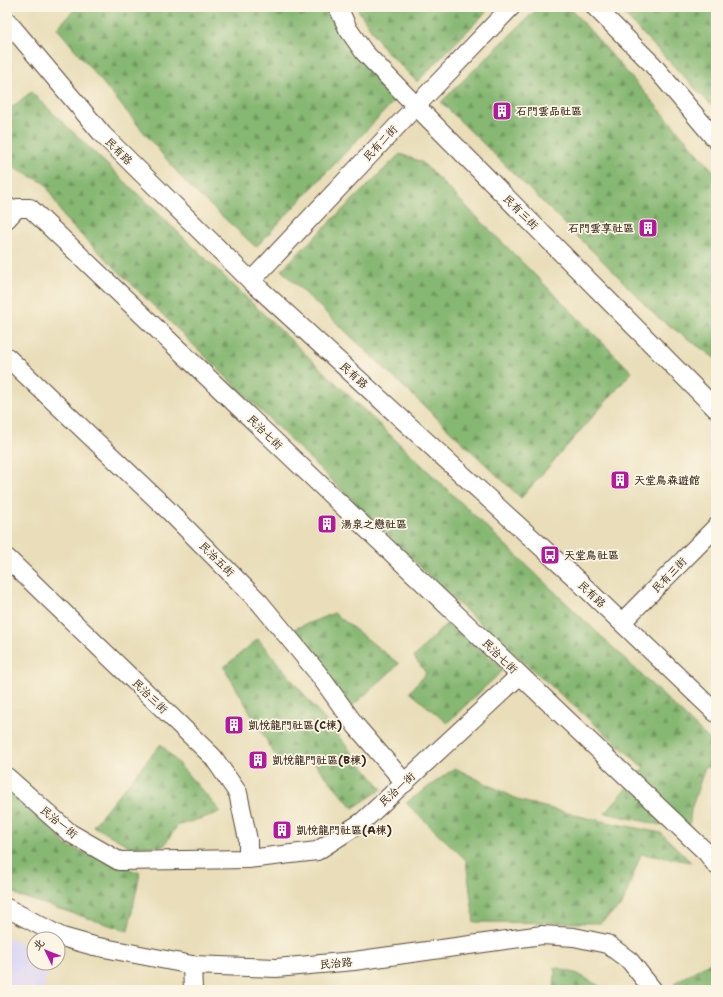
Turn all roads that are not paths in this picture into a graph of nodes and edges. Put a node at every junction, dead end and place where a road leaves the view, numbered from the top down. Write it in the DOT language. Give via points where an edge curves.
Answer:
graph roads {
  1 [pos="338,7"];
  2 [pos="511,7"];
  3 [pos="595,7"];
  4 [pos="7,21"];
  5 [pos="416,106"];
  6 [pos="716,140"];
  7 [pos="7,219"];
  8 [pos="251,281"];
  9 [pos="7,357"];
  10 [pos="716,409"];
  11 [pos="713,535"];
  12 [pos="7,558"];
  13 [pos="622,622"];
  14 [pos="520,675"];
  15 [pos="716,713"];
  16 [pos="7,777"];
  17 [pos="404,783"];
  18 [pos="248,858"];
  19 [pos="716,865"];
  20 [pos="7,908"];
  21 [pos="192,965"];
  22 [pos="193,990"];
  23 [pos="653,990"];
  1 -- 5 [label="street, 民有三街" via="348,29 364,52"];
  2 -- 5 [label="street, 民有二街"];
  3 -- 6 [label="street" via="652,64"];
  4 -- 8 [label="street, 民有路" via="103,135"];
  5 -- 8 [label="street, 民有二街"];
  5 -- 10 [label="street, 民有三街"];
  7 -- 14 [label="street, 民治七街" via="17,208 30,208"];
  8 -- 13 [label="street, 民有路"];
  9 -- 17 [label="street, 民治五街" via="168,510 260,603 318,672 356,726"];
  11 -- 13 [label="street, 民有三街"];
  12 -- 18 [label="street, 民治三街" via="213,757 238,793 248,840"];
  13 -- 15 [label="street, 民有路"];
  14 -- 17 [label="street, 民治一街"];
  14 -- 19 [label="street" via="707,853"];
  16 -- 18 [label="street, 民治一街" via="70,833 119,860"];
  17 -- 18 [label="street, 民治一街" via="362,822 317,851"];
  20 -- 21 [label="street, 民治路" via="62,937 94,946"];
  21 -- 22 [label="street"];
  21 -- 23 [label="street, 民治路" via="276,968 354,962 542,935 574,937 606,944 630,961"];
}
